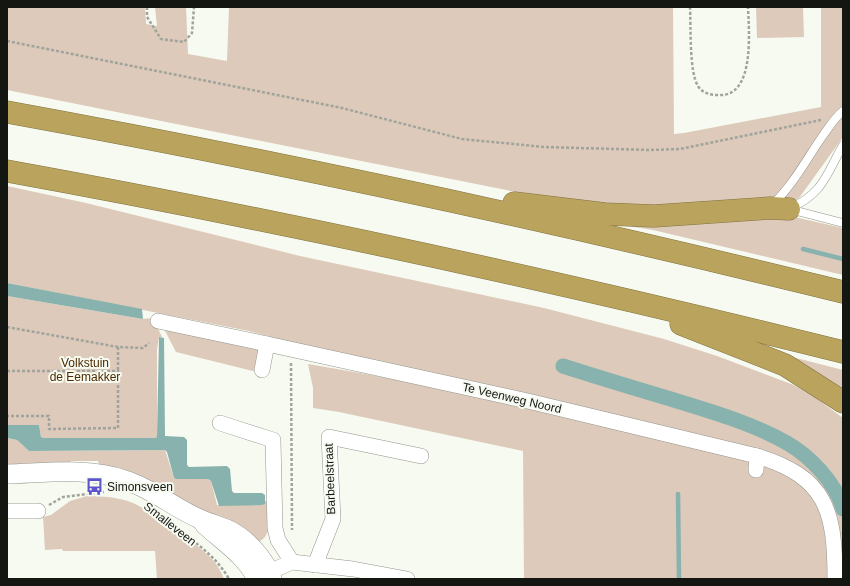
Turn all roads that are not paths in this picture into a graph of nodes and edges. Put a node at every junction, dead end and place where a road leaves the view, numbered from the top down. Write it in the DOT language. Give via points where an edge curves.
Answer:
graph roads {
  1 [pos="843,111"];
  2 [pos="7,112"];
  3 [pos="843,145"];
  4 [pos="7,171"];
  5 [pos="416,193"];
  6 [pos="779,209"];
  7 [pos="843,223"];
  8 [pos="843,292"];
  9 [pos="603,294"];
  10 [pos="158,321"];
  11 [pos="267,344"];
  12 [pos="843,352"];
  13 [pos="262,370"];
  14 [pos="843,402"];
  15 [pos="220,423"];
  16 [pos="421,456"];
  17 [pos="7,474"];
  18 [pos="7,511"];
  19 [pos="38,511"];
  20 [pos="292,562"];
  21 [pos="315,565"];
  22 [pos="266,576"];
  23 [pos="387,577"];
  24 [pos="407,579"];
  25 [pos="835,579"];
  1 -- 6 [label="lane" via="807,158"];
  2 -- 5 [label="highway"];
  3 -- 6 [label="lane" via="823,185 809,198"];
  4 -- 9 [label="highway" via="239,215"];
  5 -- 6 [label="highway" via="605,214 654,216"];
  5 -- 8 [label="highway"];
  6 -- 7 [label="lane"];
  9 -- 12 [label="highway"];
  9 -- 14 [label="highway" via="785,364"];
  10 -- 11 [label="street, Te Veenweg Noord"];
  11 -- 13 [label="street"];
  11 -- 25 [label="street, Te Veenweg Noord" via="532,402 756,463 790,468 819,494 827,510 833,527"];
  15 -- 20 [label="street" via="273,440 275,528 278,540"];
  16 -- 21 [label="street, Barbeelstraat" via="329,437 333,519"];
  17 -- 22 [label="street" via="87,473 124,479 158,494 199,519 223,543"];
  18 -- 19 [label="street"];
  20 -- 21 [label="street"];
  20 -- 22 [label="street"];
  21 -- 23 [label="street" via="353,569"];
  23 -- 24 [label="street"];
}
